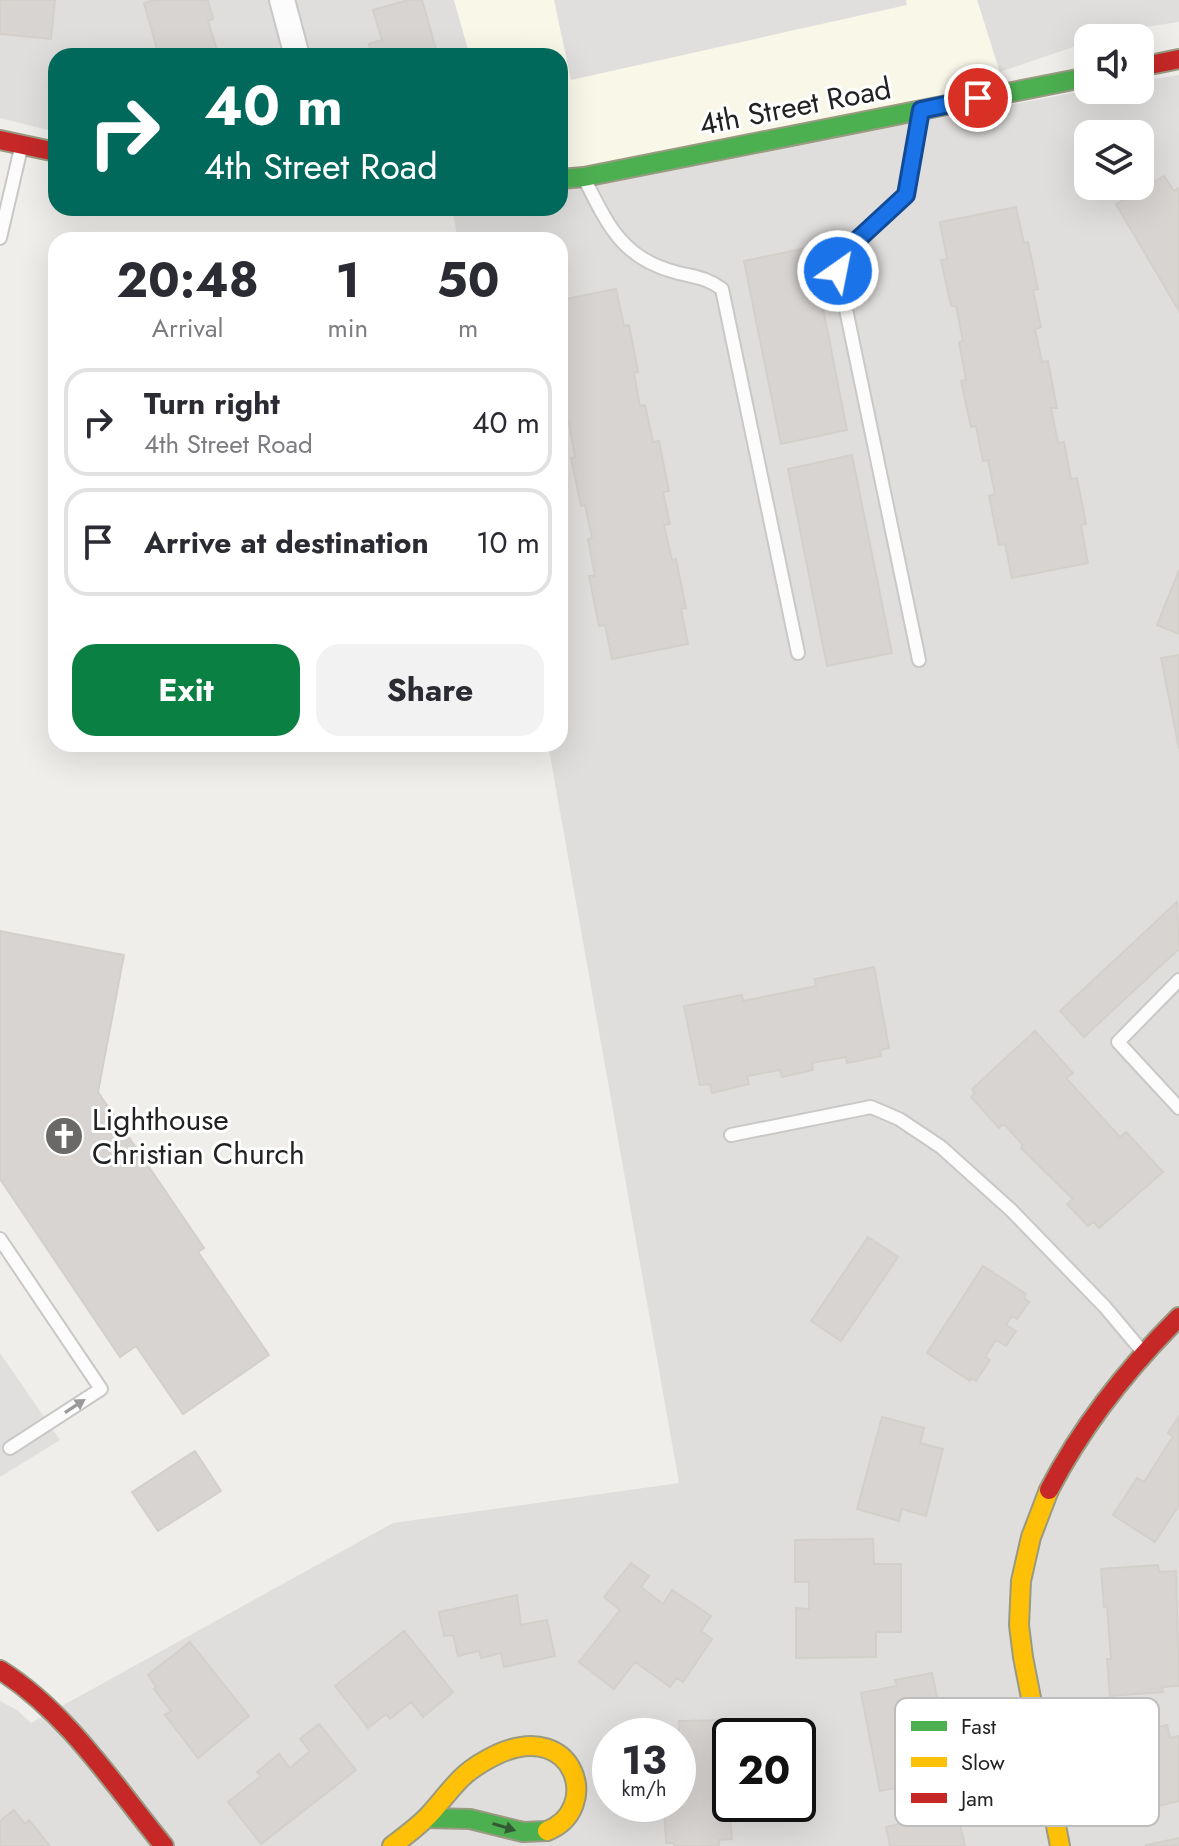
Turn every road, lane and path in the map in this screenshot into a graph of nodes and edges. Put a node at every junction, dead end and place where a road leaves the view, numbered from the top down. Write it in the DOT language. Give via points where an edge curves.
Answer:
graph roads {
  1 [pos="282,0"];
  2 [pos="295,48"];
  3 [pos="1179,59"];
  4 [pos="1154,64"];
  5 [pos="1074,80"];
  6 [pos="921,110"];
  7 [pos="0,140"];
  8 [pos="22,145"];
  9 [pos="48,150"];
  10 [pos="584,177"];
  11 [pos="568,178"];
  12 [pos="0,238"];
  13 [pos="798,653"];
  14 [pos="919,660"];
  15 [pos="1179,980"];
  16 [pos="1179,1108"];
  17 [pos="731,1135"];
  18 [pos="0,1239"];
  19 [pos="1179,1317"];
  20 [pos="1144,1353"];
  21 [pos="10,1448"];
  22 [pos="0,1670"];
  23 [pos="1030,1698"];
  24 [pos="427,1818"];
  25 [pos="1056,1826"];
  26 [pos="164,1846"];
  27 [pos="392,1846"];
  28 [pos="1060,1846"];
  1 -- 2 [label="street"];
  3 -- 4 [label="street"];
  5 -- 6 [label="street, 4th Street Road"];
  6 -- 10 [label="street, 4th Street Road"];
  6 -- 14 [label="lane" via="906,195 854,243 838,271"];
  7 -- 8 [label="street"];
  8 -- 9 [label="street"];
  8 -- 12 [label="lane"];
  10 -- 11 [label="street, 4th Street Road"];
  10 -- 13 [label="lane" via="631,254 672,272 708,278 722,289"];
  15 -- 16 [label="lane" via="1118,1042"];
  17 -- 20 [label="lane" via="871,1107 899,1119 941,1147 1011,1210"];
  21 -- 18 [label="lane, one-way" via="101,1389"];
  19 -- 20 [label="street"];
  20 -- 23 [label="street" via="1103,1402 1060,1469 1033,1526 1019,1609"];
  22 -- 26 [label="street" via="27,1687 65,1725"];
  24 -- 24 [label="street, one-way" via="472,1819 537,1833 567,1817 577,1785 561,1755 529,1744 456,1781"];
  24 -- 27 [label="street"];
  25 -- 28 [label="street"];
}
